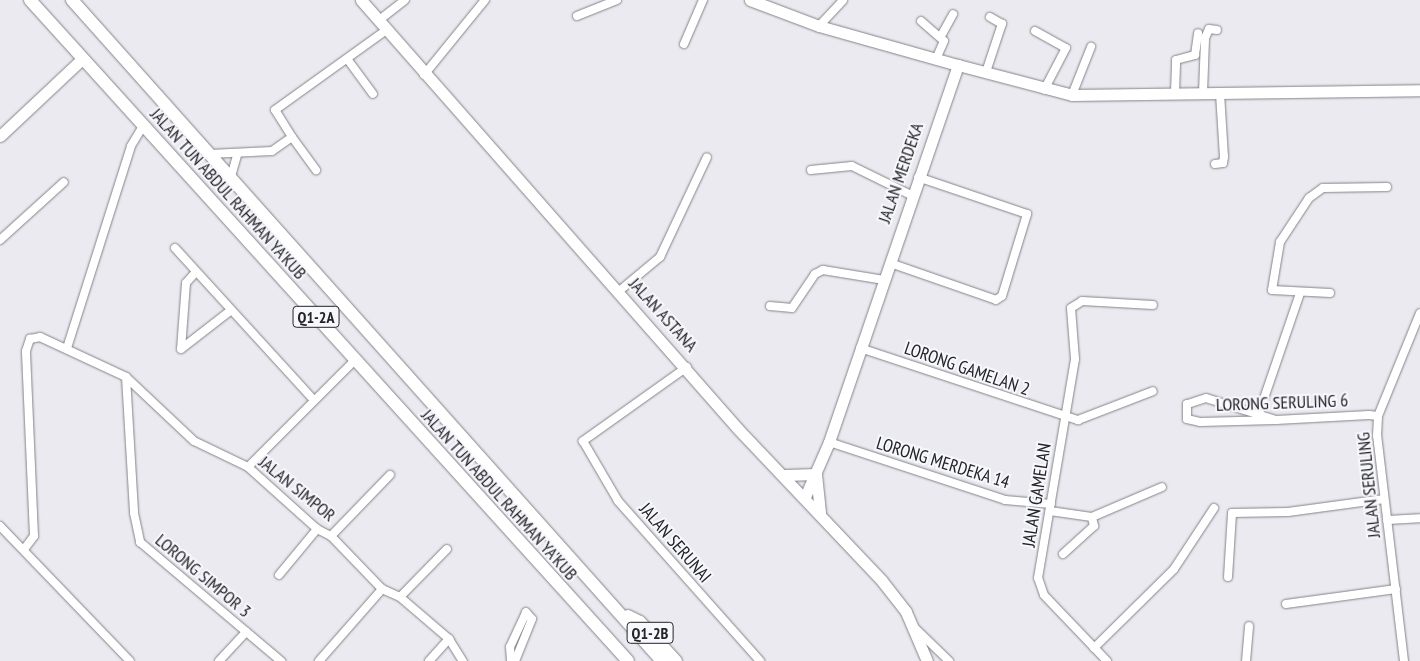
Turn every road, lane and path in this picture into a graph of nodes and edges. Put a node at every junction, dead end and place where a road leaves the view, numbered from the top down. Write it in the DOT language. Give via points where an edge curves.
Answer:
graph roads {
  1 [pos="30,0"];
  2 [pos="72,0"];
  3 [pos="361,0"];
  4 [pos="405,0"];
  5 [pos="485,0"];
  6 [pos="617,0"];
  7 [pos="703,0"];
  8 [pos="750,0"];
  9 [pos="842,0"];
  10 [pos="768,3"];
  11 [pos="953,14"];
  12 [pos="577,16"];
  13 [pos="990,17"];
  14 [pos="921,21"];
  15 [pos="381,26"];
  16 [pos="819,26"];
  17 [pos="1217,30"];
  18 [pos="1035,31"];
  19 [pos="1198,33"];
  20 [pos="941,36"];
  21 [pos="684,44"];
  22 [pos="1091,47"];
  23 [pos="82,59"];
  24 [pos="936,59"];
  25 [pos="348,60"];
  26 [pos="958,65"];
  27 [pos="986,72"];
  28 [pos="424,75"];
  29 [pos="1044,90"];
  30 [pos="1420,90"];
  31 [pos="1203,93"];
  32 [pos="1220,93"];
  33 [pos="373,94"];
  34 [pos="1175,94"];
  35 [pos="1072,95"];
  36 [pos="143,126"];
  37 [pos="0,136"];
  38 [pos="292,137"];
  39 [pos="205,154"];
  40 [pos="237,156"];
  41 [pos="707,157"];
  42 [pos="1215,164"];
  43 [pos="316,170"];
  44 [pos="811,170"];
  45 [pos="918,177"];
  46 [pos="64,182"];
  47 [pos="229,182"];
  48 [pos="1387,187"];
  49 [pos="911,195"];
  50 [pos="0,240"];
  51 [pos="175,248"];
  52 [pos="890,263"];
  53 [pos="195,273"];
  54 [pos="884,280"];
  55 [pos="618,292"];
  56 [pos="1300,293"];
  57 [pos="1330,293"];
  58 [pos="1153,305"];
  59 [pos="770,306"];
  60 [pos="230,311"];
  61 [pos="1420,313"];
  62 [pos="67,348"];
  63 [pos="860,348"];
  64 [pos="355,360"];
  65 [pos="687,367"];
  66 [pos="126,377"];
  67 [pos="1153,391"];
  68 [pos="314,400"];
  69 [pos="1259,413"];
  70 [pos="1378,416"];
  71 [pos="1065,417"];
  72 [pos="1276,420"];
  73 [pos="829,442"];
  74 [pos="248,467"];
  75 [pos="816,474"];
  76 [pos="390,475"];
  77 [pos="785,475"];
  78 [pos="1162,487"];
  79 [pos="805,497"];
  80 [pos="1384,499"];
  81 [pos="1050,508"];
  82 [pos="1214,508"];
  83 [pos="820,514"];
  84 [pos="1092,517"];
  85 [pos="1420,518"];
  86 [pos="1387,520"];
  87 [pos="0,526"];
  88 [pos="318,529"];
  89 [pos="331,536"];
  90 [pos="25,548"];
  91 [pos="447,549"];
  92 [pos="1063,554"];
  93 [pos="279,575"];
  94 [pos="1228,577"];
  95 [pos="382,589"];
  96 [pos="1396,589"];
  97 [pos="400,597"];
  98 [pos="1286,604"];
  99 [pos="620,611"];
  100 [pos="1249,626"];
  101 [pos="914,627"];
  102 [pos="246,632"];
  103 [pos="601,634"];
  104 [pos="449,639"];
  105 [pos="1094,648"];
  106 [pos="755,660"];
  107 [pos="130,661"];
  108 [pos="219,661"];
  109 [pos="281,661"];
  110 [pos="319,661"];
  111 [pos="429,661"];
  112 [pos="463,661"];
  113 [pos="513,661"];
  114 [pos="617,661"];
  115 [pos="628,661"];
  116 [pos="662,661"];
  117 [pos="676,661"];
  118 [pos="927,661"];
  119 [pos="949,661"];
  120 [pos="1107,661"];
  121 [pos="1246,661"];
  122 [pos="1404,661"];
  1 -- 23 [label="main road, JALAN TUN ABDUL RAHMAN YA'KUB / Q1-2A"];
  2 -- 39 [label="main road, JALAN TUN ABDUL RAHMAN YA'KUB / Q1-2B"];
  3 -- 15 [label="street, JALAN ASTANA"];
  4 -- 15 [label="street"];
  5 -- 28 [label="street"];
  6 -- 12 [label="street"];
  7 -- 21 [label="street"];
  8 -- 10 [label="street"];
  9 -- 16 [label="street"];
  10 -- 16 [label="street"];
  11 -- 20 [label="street"];
  13 -- 27 [label="street" via="1002,24"];
  14 -- 20 [label="street"];
  15 -- 25 [label="street"];
  15 -- 28 [label="street, JALAN ASTANA"];
  16 -- 24 [label="street"];
  17 -- 31 [label="street" via="1210,29 1204,38"];
  18 -- 29 [label="street" via="1066,48"];
  19 -- 34 [label="street" via="1195,55 1176,60"];
  20 -- 24 [label="street" via="944,46"];
  22 -- 35 [label="street"];
  23 -- 36 [label="main road, JALAN TUN ABDUL RAHMAN YA'KUB / Q1-2A"];
  23 -- 37 [label="street"];
  24 -- 26 [label="street"];
  25 -- 33 [label="street"];
  25 -- 38 [label="street" via="276,110"];
  26 -- 27 [label="street"];
  26 -- 45 [label="street, JALAN MERDEKA"];
  27 -- 29 [label="street"];
  28 -- 55 [label="street, JALAN ASTANA"];
  29 -- 35 [label="street"];
  30 -- 32 [label="street"];
  31 -- 32 [label="street"];
  31 -- 34 [label="street"];
  32 -- 42 [label="street" via="1224,157 1223,163"];
  34 -- 35 [label="street"];
  36 -- 62 [label="street" via="131,146"];
  36 -- 64 [label="main road, JALAN TUN ABDUL RAHMAN YA'KUB / Q1-2A"];
  38 -- 40 [label="street" via="272,151"];
  38 -- 43 [label="street"];
  39 -- 40 [label="street"];
  39 -- 47 [label="main road, JALAN TUN ABDUL RAHMAN YA'KUB / Q1-2B"];
  40 -- 47 [label="street"];
  41 -- 55 [label="street" via="660,257"];
  44 -- 49 [label="street" via="852,166"];
  45 -- 49 [label="street, JALAN MERDEKA"];
  45 -- 52 [label="street" via="1027,214 1002,296 996,300"];
  46 -- 50 [label="street"];
  47 -- 99 [label="main road, JALAN TUN ABDUL RAHMAN YA'KUB / Q1-2B"];
  48 -- 56 [label="street" via="1323,188 1309,198 1280,242 1272,290"];
  49 -- 52 [label="street, JALAN MERDEKA"];
  51 -- 53 [label="street"];
  52 -- 54 [label="street, JALAN MERDEKA"];
  53 -- 60 [label="street"];
  53 -- 60 [label="street" via="186,283 181,348"];
  54 -- 59 [label="street" via="823,270 815,274 792,308"];
  54 -- 63 [label="street, JALAN MERDEKA"];
  55 -- 65 [label="street, JALAN ASTANA"];
  56 -- 57 [label="street"];
  56 -- 69 [label="street"];
  58 -- 71 [label="street, JALAN GAMELAN" via="1082,301 1071,308 1075,359"];
  60 -- 68 [label="street"];
  61 -- 70 [label="street, JALAN SERULING"];
  62 -- 66 [label="street, JALAN SIMPOR"];
  62 -- 90 [label="street, JALAN SIMPOR" via="40,337 30,339 26,351 34,536"];
  63 -- 71 [label="street, LORONG GAMELAN 2"];
  63 -- 73 [label="street, JALAN MERDEKA"];
  64 -- 68 [label="street"];
  64 -- 103 [label="main road, JALAN TUN ABDUL RAHMAN YA'KUB / Q1-2A"];
  65 -- 77 [label="street, JALAN ASTANA"];
  65 -- 106 [label="street, JALAN SERUNAI" via="583,441 618,502"];
  66 -- 74 [label="street, JALAN SIMPOR" via="194,441"];
  66 -- 102 [label="street, LORONG SIMPOR 3" via="134,513 140,542"];
  67 -- 71 [label="street" via="1078,420"];
  68 -- 74 [label="street"];
  69 -- 72 [label="street"];
  69 -- 72 [label="street, LORONG SERULING 6" via="1195,398 1187,404 1187,419"];
  70 -- 72 [label="street, LORONG SERULING 6"];
  70 -- 80 [label="street, JALAN SERULING"];
  71 -- 81 [label="street, JALAN GAMELAN"];
  73 -- 75 [label="street, JALAN MERDEKA"];
  73 -- 81 [label="street, LORONG MERDEKA 14" via="1005,500"];
  74 -- 88 [label="street, JALAN SIMPOR"];
  75 -- 77 [label="street"];
  75 -- 79 [label="street, JALAN MERDEKA"];
  75 -- 83 [label="street"];
  76 -- 89 [label="street"];
  77 -- 79 [label="street, JALAN ASTANA"];
  78 -- 84 [label="street"];
  79 -- 83 [label="street, JALAN ASTANA"];
  80 -- 86 [label="street, JALAN SERULING"];
  80 -- 94 [label="street" via="1288,512 1232,513"];
  81 -- 84 [label="street, LORONG MERDEKA 14"];
  81 -- 105 [label="street, JALAN GAMELAN" via="1040,588"];
  82 -- 105 [label="street" via="1174,569"];
  83 -- 101 [label="street, JALAN ASTANA" via="882,581"];
  84 -- 92 [label="street" via="1094,526"];
  85 -- 86 [label="street"];
  86 -- 96 [label="street, JALAN SERULING"];
  87 -- 90 [label="street"];
  88 -- 89 [label="street, JALAN SIMPOR"];
  88 -- 93 [label="street"];
  89 -- 95 [label="street, JALAN SIMPOR"];
  90 -- 107 [label="street"];
  91 -- 97 [label="street"];
  95 -- 97 [label="street, JALAN SIMPOR"];
  95 -- 110 [label="street"];
  96 -- 98 [label="street"];
  96 -- 122 [label="street, JALAN SERULING"];
  97 -- 104 [label="street, JALAN SIMPOR"];
  99 -- 116 [label="main road"];
  99 -- 117 [label="main road, Q1-2B" via="640,622"];
  100 -- 121 [label="street"];
  101 -- 118 [label="street, JALAN ASTANA"];
  101 -- 119 [label="street"];
  102 -- 108 [label="street"];
  102 -- 109 [label="street, LORONG SIMPOR 3"];
  103 -- 114 [label="main road, Q1-2A"];
  103 -- 115 [label="main road"];
  104 -- 111 [label="street"];
  104 -- 112 [label="street, JALAN SIMPOR"];
  105 -- 120 [label="street, JALAN GAMELAN"];
  113 -- 113 [label="street" via="510,647 526,612 533,617"];
}
